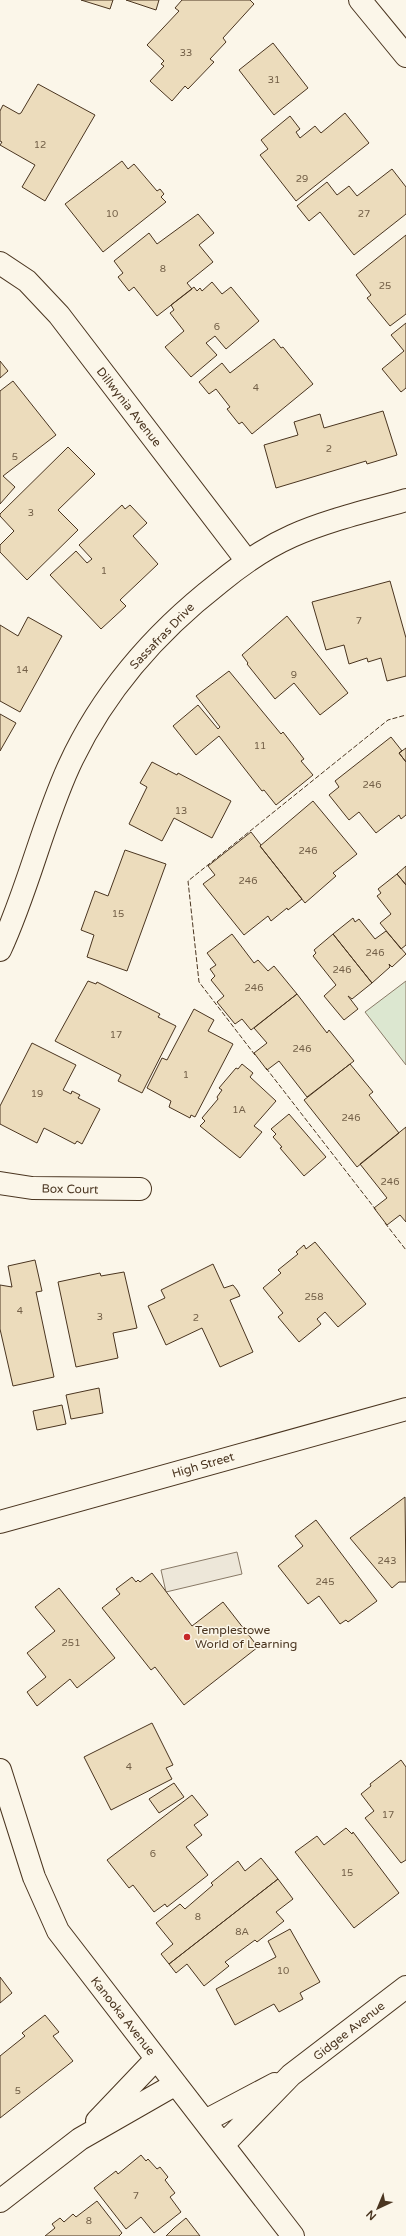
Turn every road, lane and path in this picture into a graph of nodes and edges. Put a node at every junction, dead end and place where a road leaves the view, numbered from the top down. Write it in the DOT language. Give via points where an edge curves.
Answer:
graph roads {
  1 [pos="360,0"];
  2 [pos="406,56"];
  3 [pos="0,263"];
  4 [pos="406,500"];
  5 [pos="247,561"];
  6 [pos="0,950"];
  7 [pos="0,1183"];
  8 [pos="140,1189"];
  9 [pos="406,1409"];
  10 [pos="0,1522"];
  11 [pos="0,1770"];
  12 [pos="406,1987"];
  13 [pos="156,2059"];
  14 [pos="292,2075"];
  15 [pos="176,2084"];
  16 [pos="205,2121"];
  17 [pos="80,2139"];
  18 [pos="223,2146"];
  19 [pos="0,2201"];
  20 [pos="293,2236"];
  1 -- 2 [label="street"];
  3 -- 5 [label="street, Dillwynia Avenue" via="27,281 59,315"];
  4 -- 5 [label="street, Sassafras Drive" via="293,535"];
  5 -- 6 [label="street, Sassafras Drive" via="197,600 156,638 123,677 97,714 69,766"];
  7 -- 8 [label="street, Box Court" via="32,1188"];
  9 -- 10 [label="street, High Street"];
  11 -- 13 [label="street, Kanooka Avenue" via="34,1877 51,1919"];
  12 -- 14 [label="street, Gidgee Avenue"];
  13 -- 15 [label="street, Kanooka Avenue"];
  13 -- 17 [label="street"];
  14 -- 16 [label="street, Gidgee Avenue"];
  14 -- 18 [label="street, Gidgee Avenue"];
  15 -- 16 [label="street, Kanooka Avenue"];
  15 -- 17 [label="street"];
  16 -- 18 [label="street, Kanooka Avenue"];
  17 -- 19 [label="street"];
  18 -- 20 [label="street, Kanooka Avenue"];
}
